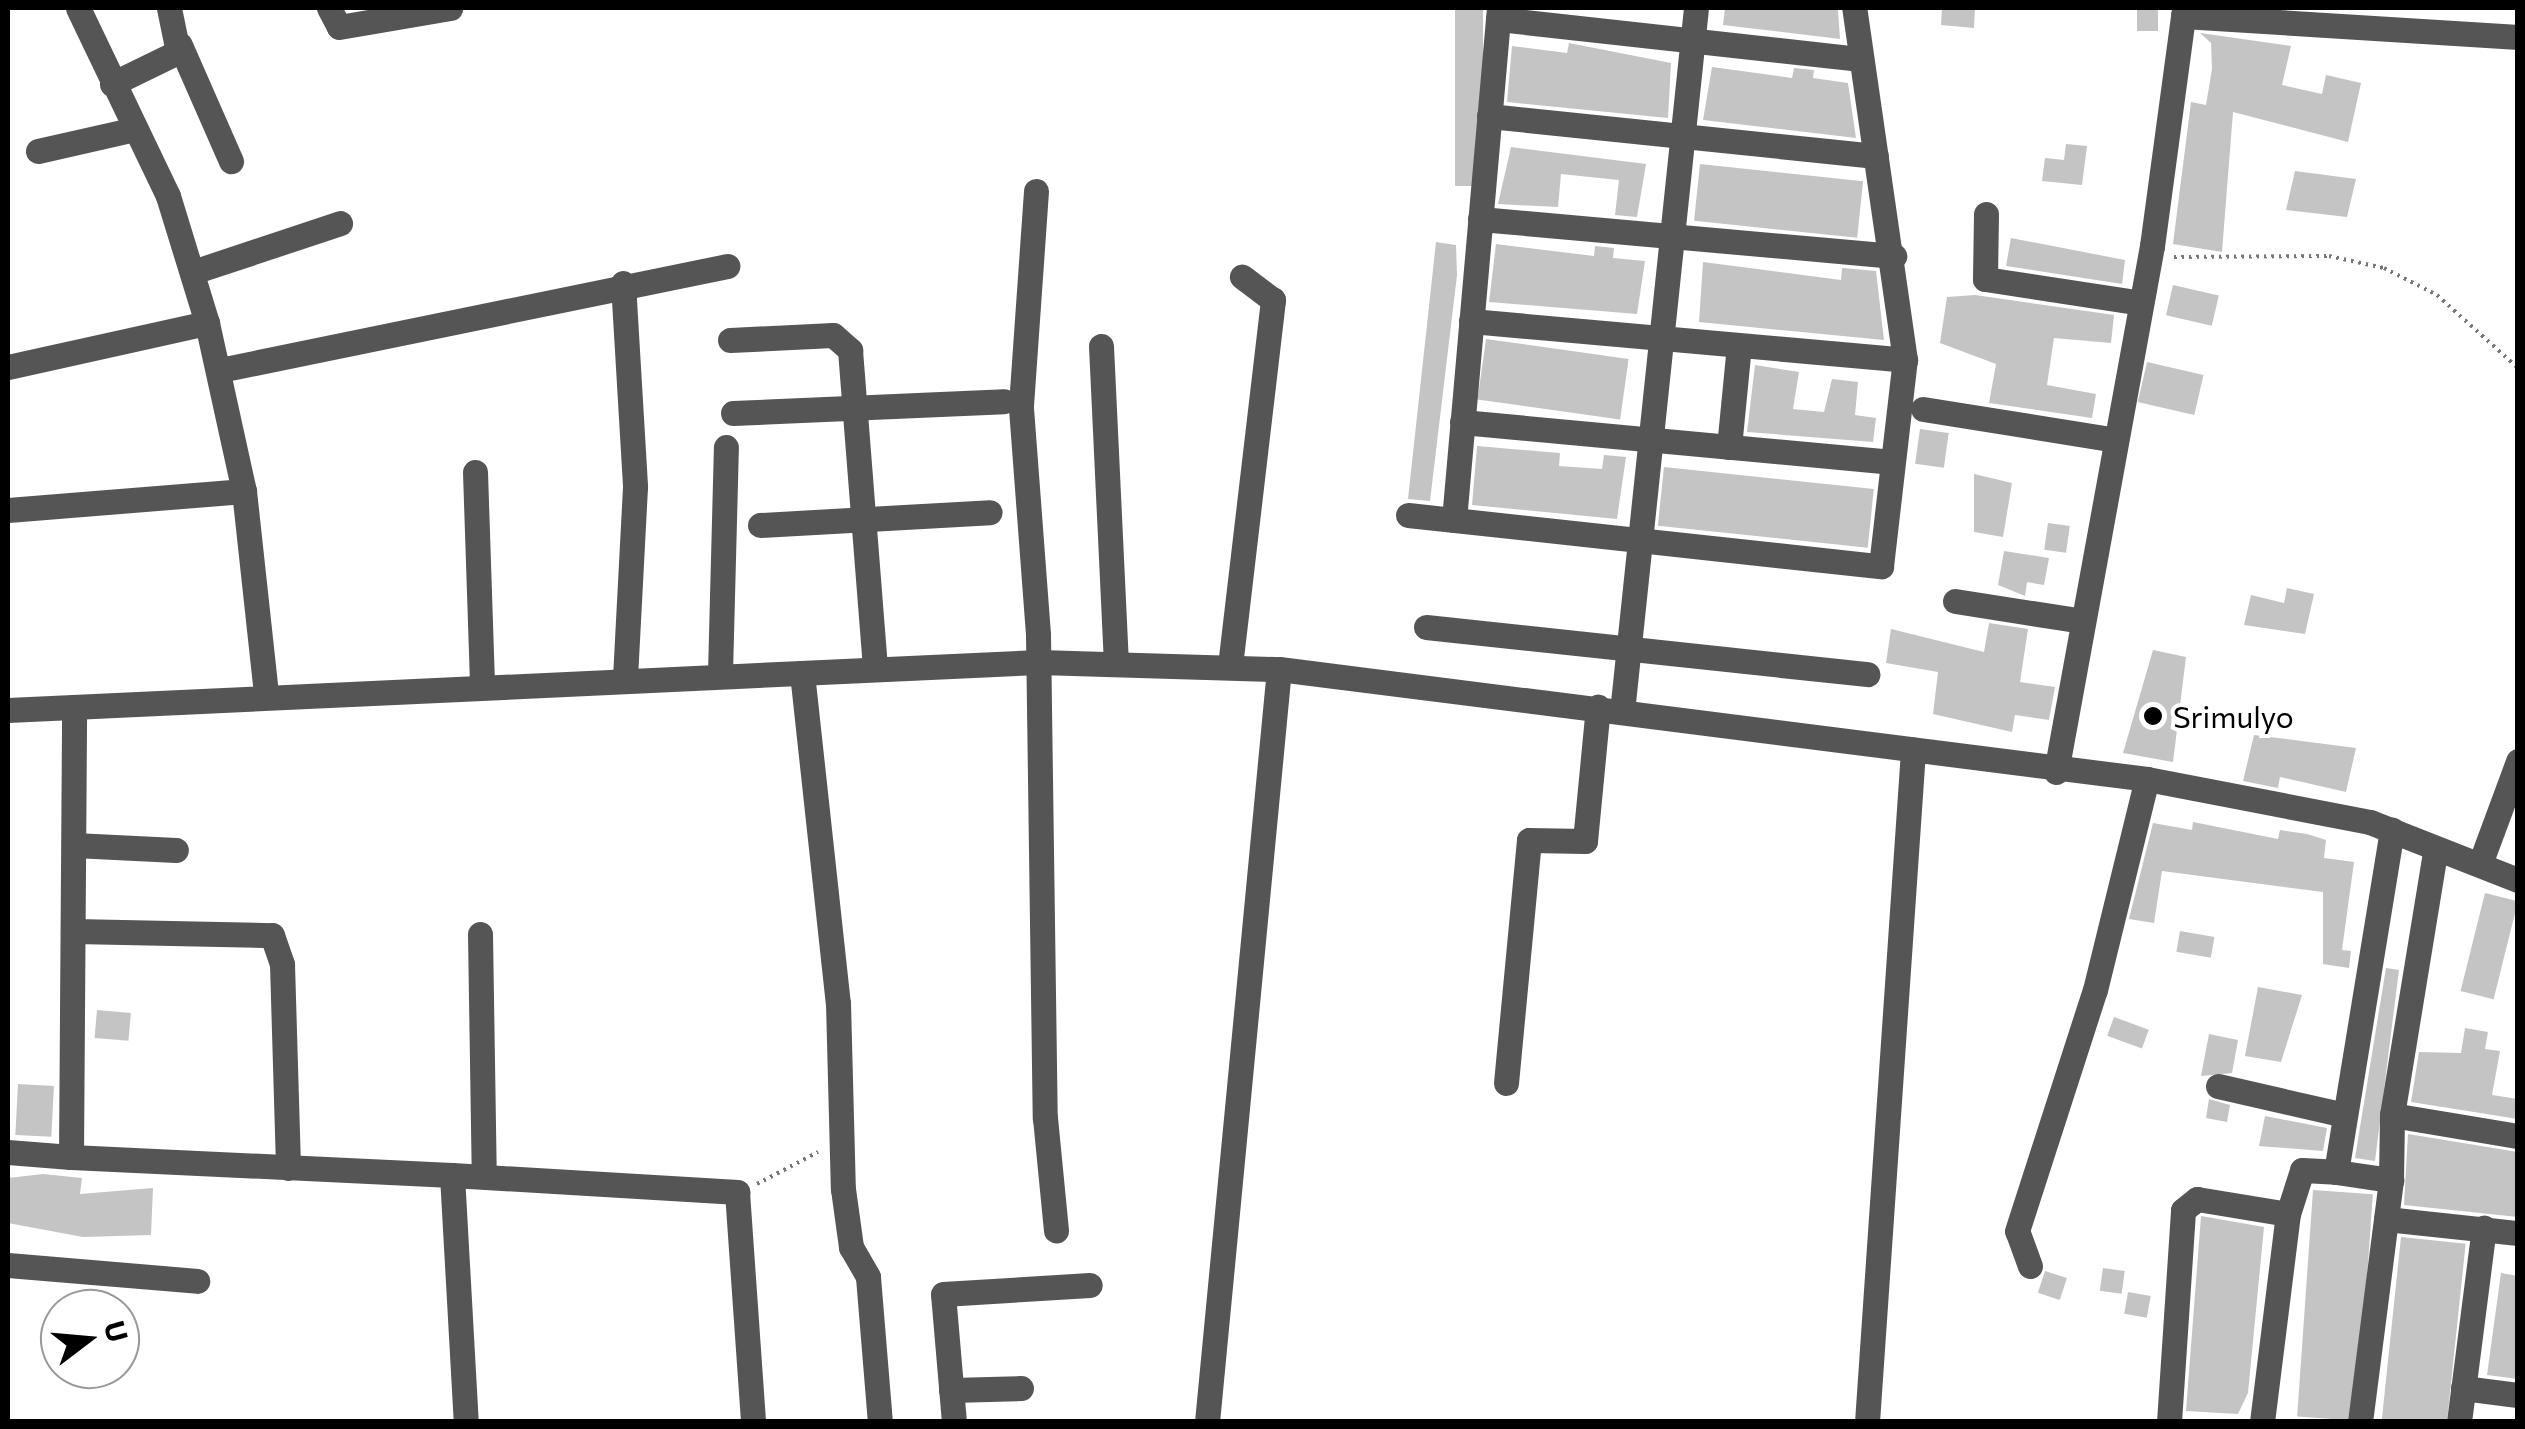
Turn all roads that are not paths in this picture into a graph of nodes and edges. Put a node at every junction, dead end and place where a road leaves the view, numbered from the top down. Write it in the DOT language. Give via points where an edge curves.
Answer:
graph roads {
  1 [pos="78,8"];
  2 [pos="169,8"];
  3 [pos="329,8"];
  4 [pos="450,8"];
  5 [pos="1696,8"];
  6 [pos="1854,8"];
  7 [pos="2183,12"];
  8 [pos="1498,13"];
  9 [pos="2518,37"];
  10 [pos="1692,41"];
  11 [pos="180,45"];
  12 [pos="1859,59"];
  13 [pos="112,84"];
  14 [pos="1489,116"];
  15 [pos="135,129"];
  16 [pos="1683,136"];
  17 [pos="38,151"];
  18 [pos="1876,156"];
  19 [pos="232,161"];
  20 [pos="1036,192"];
  21 [pos="1986,214"];
  22 [pos="1480,219"];
  23 [pos="340,223"];
  24 [pos="1674,236"];
  25 [pos="1894,256"];
  26 [pos="726,266"];
  27 [pos="193,272"];
  28 [pos="1242,277"];
  29 [pos="623,283"];
  30 [pos="2141,303"];
  31 [pos="1471,321"];
  32 [pos="207,323"];
  33 [pos="1664,338"];
  34 [pos="730,340"];
  35 [pos="1740,345"];
  36 [pos="1102,346"];
  37 [pos="1905,360"];
  38 [pos="8,367"];
  39 [pos="220,370"];
  40 [pos="1004,401"];
  41 [pos="1923,409"];
  42 [pos="855,410"];
  43 [pos="733,413"];
  44 [pos="1462,422"];
  45 [pos="1654,440"];
  46 [pos="2116,440"];
  47 [pos="726,447"];
  48 [pos="1729,447"];
  49 [pos="1890,462"];
  50 [pos="475,472"];
  51 [pos="244,491"];
  52 [pos="8,510"];
  53 [pos="990,512"];
  54 [pos="1408,515"];
  55 [pos="1454,520"];
  56 [pos="865,521"];
  57 [pos="760,525"];
  58 [pos="1644,540"];
  59 [pos="1955,602"];
  60 [pos="2082,621"];
  61 [pos="1426,627"];
  62 [pos="1116,646"];
  63 [pos="1231,650"];
  64 [pos="1038,660"];
  65 [pos="1630,662"];
  66 [pos="875,669"];
  67 [pos="482,673"];
  68 [pos="720,673"];
  69 [pos="1868,674"];
  70 [pos="625,680"];
  71 [pos="1278,682"];
  72 [pos="805,683"];
  73 [pos="266,694"];
  74 [pos="74,707"];
  75 [pos="1615,707"];
  76 [pos="8,710"];
  77 [pos="1913,750"];
  78 [pos="2058,760"];
  79 [pos="2518,762"];
  80 [pos="2147,779"];
  81 [pos="2392,830"];
  82 [pos="74,845"];
  83 [pos="2485,849"];
  84 [pos="176,850"];
  85 [pos="2435,851"];
  86 [pos="2518,880"];
  87 [pos="74,931"];
  88 [pos="480,934"];
  89 [pos="1506,1083"];
  90 [pos="2218,1086"];
  91 [pos="2345,1115"];
  92 [pos="2392,1115"];
  93 [pos="2518,1136"];
  94 [pos="8,1152"];
  95 [pos="71,1158"];
  96 [pos="288,1168"];
  97 [pos="2336,1172"];
  98 [pos="452,1175"];
  99 [pos="484,1176"];
  100 [pos="2391,1180"];
  101 [pos="2288,1214"];
  102 [pos="2386,1219"];
  103 [pos="2484,1228"];
  104 [pos="1056,1230"];
  105 [pos="2518,1234"];
  106 [pos="8,1265"];
  107 [pos="2030,1266"];
  108 [pos="196,1281"];
  109 [pos="1090,1285"];
  110 [pos="1021,1388"];
  111 [pos="2463,1388"];
  112 [pos="951,1390"];
  113 [pos="2518,1395"];
  114 [pos="466,1422"];
  115 [pos="753,1422"];
  116 [pos="880,1422"];
  117 [pos="954,1422"];
  118 [pos="1207,1422"];
  119 [pos="1867,1422"];
  120 [pos="2169,1422"];
  121 [pos="2262,1422"];
  122 [pos="2360,1422"];
  123 [pos="2459,1422"];
  1 -- 13 [label="street"];
  2 -- 11 [label="street"];
  3 -- 4 [label="street" via="339,27"];
  5 -- 10 [label="street"];
  6 -- 12 [label="street"];
  7 -- 9 [label="street"];
  7 -- 30 [label="street"];
  8 -- 10 [label="street"];
  8 -- 14 [label="street"];
  10 -- 12 [label="street"];
  10 -- 16 [label="street"];
  11 -- 13 [label="street"];
  11 -- 19 [label="street"];
  12 -- 18 [label="street"];
  13 -- 15 [label="street"];
  14 -- 16 [label="street"];
  14 -- 22 [label="street"];
  15 -- 17 [label="street"];
  15 -- 27 [label="street"];
  16 -- 18 [label="street"];
  16 -- 24 [label="street"];
  18 -- 25 [label="street"];
  20 -- 64 [label="street" via="1021,408"];
  21 -- 30 [label="street" via="1978,272 1985,279"];
  22 -- 24 [label="street"];
  22 -- 31 [label="street"];
  23 -- 27 [label="street"];
  24 -- 25 [label="street"];
  24 -- 33 [label="street"];
  25 -- 37 [label="street"];
  26 -- 29 [label="street"];
  27 -- 32 [label="street"];
  28 -- 63 [label="street" via="1273,300"];
  29 -- 39 [label="street"];
  29 -- 70 [label="street" via="635,486"];
  30 -- 46 [label="street"];
  31 -- 33 [label="street"];
  31 -- 44 [label="street"];
  32 -- 38 [label="street"];
  32 -- 39 [label="street"];
  33 -- 35 [label="street"];
  33 -- 45 [label="street"];
  34 -- 42 [label="street" via="842,337"];
  35 -- 37 [label="street"];
  35 -- 48 [label="street"];
  36 -- 62 [label="street"];
  37 -- 49 [label="street"];
  39 -- 51 [label="street"];
  40 -- 42 [label="street"];
  41 -- 46 [label="street"];
  42 -- 43 [label="street"];
  42 -- 56 [label="street"];
  44 -- 45 [label="street"];
  44 -- 55 [label="street"];
  45 -- 48 [label="street"];
  45 -- 58 [label="street"];
  46 -- 60 [label="street"];
  47 -- 68 [label="street"];
  48 -- 49 [label="street"];
  49 -- 58 [label="street" via="1876,569"];
  50 -- 67 [label="street"];
  51 -- 52 [label="street"];
  51 -- 73 [label="street"];
  53 -- 56 [label="street"];
  54 -- 55 [label="street"];
  55 -- 58 [label="street"];
  56 -- 57 [label="street"];
  56 -- 66 [label="street"];
  58 -- 65 [label="street"];
  59 -- 60 [label="street"];
  60 -- 78 [label="street"];
  61 -- 65 [label="street"];
  62 -- 63 [label="street"];
  62 -- 64 [label="street"];
  63 -- 71 [label="street"];
  64 -- 66 [label="street"];
  64 -- 104 [label="street" via="1044,1118"];
  65 -- 69 [label="street"];
  65 -- 75 [label="street"];
  66 -- 72 [label="street"];
  67 -- 70 [label="street"];
  67 -- 73 [label="street"];
  68 -- 70 [label="street"];
  68 -- 72 [label="street"];
  71 -- 75 [label="street"];
  71 -- 118 [label="street"];
  72 -- 116 [label="street" via="838,1003 841,1144 852,1247 868,1277"];
  73 -- 74 [label="street"];
  74 -- 76 [label="street"];
  74 -- 82 [label="street"];
  75 -- 77 [label="street"];
  75 -- 89 [label="street" via="1585,841 1529,840"];
  77 -- 78 [label="street"];
  77 -- 119 [label="street"];
  78 -- 80 [label="street"];
  79 -- 83 [label="street"];
  80 -- 81 [label="street"];
  80 -- 107 [label="street" via="2096,990 2017,1231"];
  81 -- 85 [label="street"];
  81 -- 91 [label="street"];
  82 -- 84 [label="street"];
  82 -- 87 [label="street"];
  83 -- 85 [label="street"];
  83 -- 86 [label="street"];
  85 -- 92 [label="street"];
  87 -- 95 [label="street"];
  87 -- 96 [label="street" via="272,935 282,964"];
  88 -- 99 [label="street"];
  90 -- 91 [label="street"];
  91 -- 97 [label="street"];
  92 -- 93 [label="street"];
  92 -- 100 [label="street"];
  94 -- 95 [label="street"];
  95 -- 96 [label="street"];
  96 -- 98 [label="street"];
  97 -- 100 [label="street"];
  97 -- 101 [label="street" via="2302,1170"];
  98 -- 99 [label="street"];
  98 -- 114 [label="street"];
  99 -- 115 [label="street" via="737,1192"];
  100 -- 102 [label="street"];
  101 -- 120 [label="street" via="2197,1199 2183,1210"];
  101 -- 121 [label="street"];
  102 -- 103 [label="street"];
  102 -- 122 [label="street"];
  103 -- 105 [label="street"];
  103 -- 111 [label="street"];
  106 -- 108 [label="street"];
  109 -- 112 [label="street" via="943,1294"];
  110 -- 112 [label="street"];
  111 -- 113 [label="street"];
  111 -- 123 [label="street"];
  112 -- 117 [label="street"];
}
